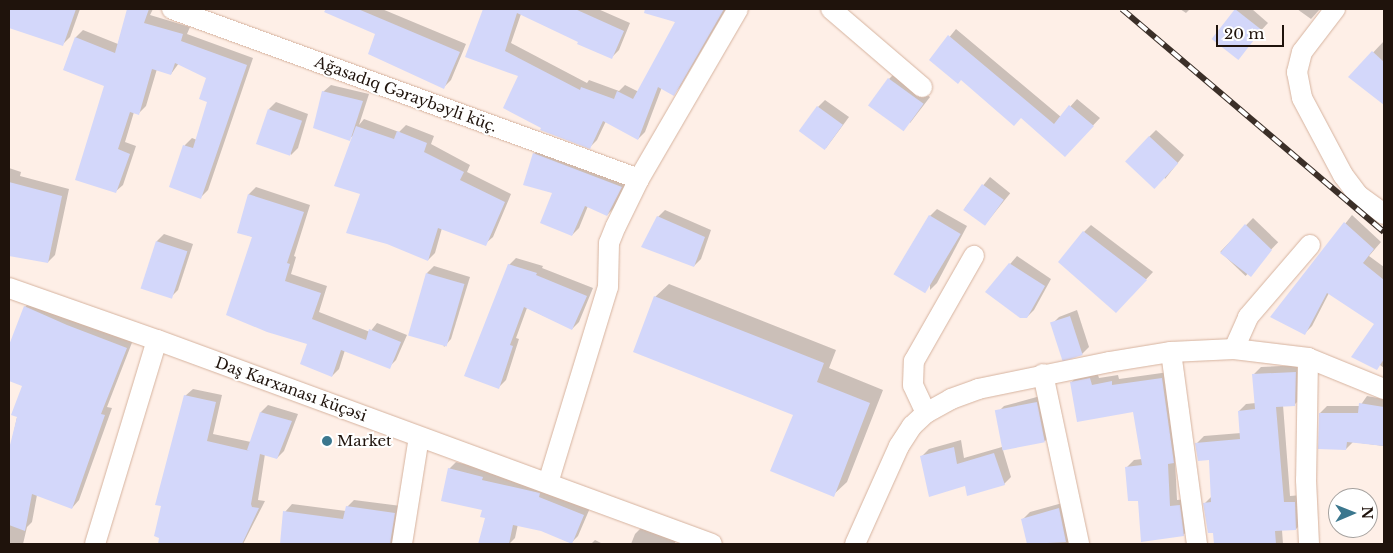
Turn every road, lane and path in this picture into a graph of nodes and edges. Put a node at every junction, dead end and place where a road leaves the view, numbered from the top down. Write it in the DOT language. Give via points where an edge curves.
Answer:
graph roads {
  1 [pos="172,9"];
  2 [pos="738,9"];
  3 [pos="830,9"];
  4 [pos="1335,9"];
  5 [pos="922,87"];
  6 [pos="639,179"];
  7 [pos="1384,214"];
  8 [pos="1310,244"];
  9 [pos="974,256"];
  10 [pos="9,288"];
  11 [pos="157,340"];
  12 [pos="1234,349"];
  13 [pos="1171,352"];
  14 [pos="1308,358"];
  15 [pos="1043,374"];
  16 [pos="1384,390"];
  17 [pos="926,413"];
  18 [pos="419,437"];
  19 [pos="548,483"];
  20 [pos="95,544"];
  21 [pos="402,544"];
  22 [pos="712,544"];
  23 [pos="855,544"];
  24 [pos="1079,544"];
  25 [pos="1197,544"];
  26 [pos="1309,544"];
  1 -- 6 [label="street, Ağasadıq Gəraybəyli küç."];
  2 -- 6 [label="street"];
  3 -- 5 [label="street"];
  4 -- 7 [label="street" via="1302,52 1297,72 1302,98 1343,175 1358,195"];
  6 -- 19 [label="street" via="609,243 608,287"];
  8 -- 12 [label="street" via="1248,318"];
  9 -- 17 [label="street" via="914,361 913,385"];
  10 -- 11 [label="street, Daş Karxanası küçəsi"];
  11 -- 18 [label="street, Daş Karxanası küçəsi"];
  11 -- 20 [label="street"];
  12 -- 13 [label="street"];
  12 -- 14 [label="street"];
  13 -- 15 [label="street"];
  13 -- 25 [label="street"];
  14 -- 16 [label="street"];
  14 -- 26 [label="street" via="1306,480"];
  15 -- 17 [label="street" via="978,389"];
  15 -- 24 [label="street"];
  17 -- 23 [label="street" via="912,426 899,446"];
  18 -- 19 [label="street, Daş Karxanası küçəsi"];
  18 -- 21 [label="street"];
  19 -- 22 [label="street, Daş Karxanası küçəsi"];
}
